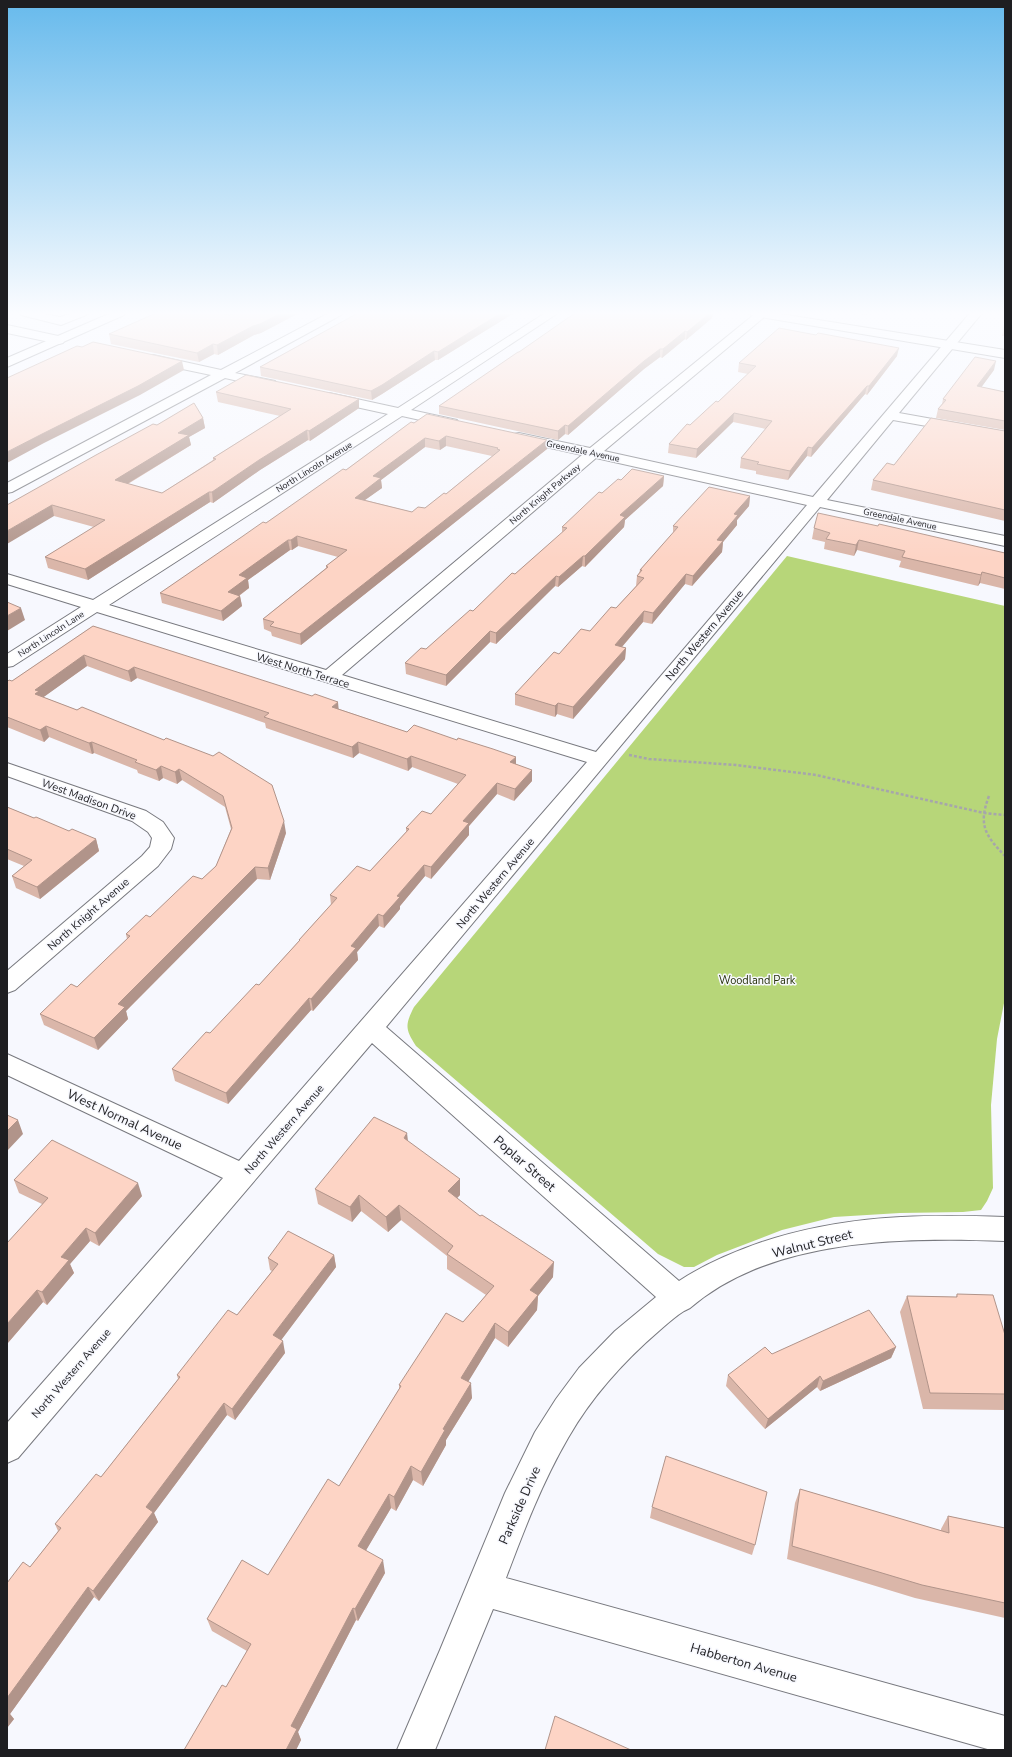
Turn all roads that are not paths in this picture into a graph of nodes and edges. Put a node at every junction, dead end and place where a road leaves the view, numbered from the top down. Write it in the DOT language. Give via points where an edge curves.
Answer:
graph roads {
  1 [pos="182,395"];
  2 [pos="320,395"];
  3 [pos="426,395"];
  4 [pos="662,395"];
  5 [pos="907,395"];
  6 [pos="400,412"];
  7 [pos="890,415"];
  8 [pos="462,425"];
  9 [pos="508,435"];
  10 [pos="1005,436"];
  11 [pos="593,453"];
  12 [pos="7,488"];
  13 [pos="816,502"];
  14 [pos="1005,541"];
  15 [pos="7,579"];
  16 [pos="95,606"];
  17 [pos="7,662"];
  18 [pos="329,677"];
  19 [pos="604,754"];
  20 [pos="7,769"];
  21 [pos="163,838"];
  22 [pos="7,984"];
  23 [pos="371,1028"];
  24 [pos="7,1064"];
  25 [pos="244,1175"];
  26 [pos="1005,1229"];
  27 [pos="679,1299"];
  28 [pos="7,1447"];
  29 [pos="484,1589"];
  30 [pos="1005,1735"];
  31 [pos="416,1750"];
  1 -- 12 [label="street"];
  2 -- 6 [label="street"];
  3 -- 6 [label="street, North Lincoln Avenue"];
  4 -- 11 [label="street, North Knight Parkway"];
  5 -- 7 [label="street, North Western Avenue"];
  6 -- 8 [label="street"];
  6 -- 16 [label="street, North Lincoln Avenue"];
  7 -- 10 [label="street"];
  7 -- 13 [label="street, North Western Avenue"];
  9 -- 11 [label="street, Greendale Avenue"];
  11 -- 13 [label="street, Greendale Avenue"];
  11 -- 18 [label="street, North Knight Parkway"];
  13 -- 14 [label="street, Greendale Avenue"];
  13 -- 19 [label="street, North Western Avenue"];
  15 -- 16 [label="street, West North Terrace"];
  16 -- 17 [label="street, North Lincoln Lane"];
  16 -- 18 [label="street, West North Terrace"];
  18 -- 19 [label="street, West North Terrace"];
  19 -- 23 [label="street, North Western Avenue"];
  20 -- 21 [label="street, West Madison Drive" via="139,816 156,827"];
  21 -- 22 [label="street, North Knight Avenue" via="160,849 150,861"];
  23 -- 25 [label="street, North Western Avenue"];
  23 -- 27 [label="street, Poplar Street"];
  24 -- 25 [label="street, West Normal Avenue"];
  25 -- 28 [label="street, North Western Avenue"];
  26 -- 27 [label="street, Walnut Street" via="935,1227 847,1233 795,1245 748,1260 708,1278"];
  27 -- 29 [label="street, Parkside Drive" via="629,1337 600,1366 571,1405 544,1449 521,1495"];
  29 -- 30 [label="street, Habberton Avenue"];
  29 -- 31 [label="street, Parkside Drive"];
}
